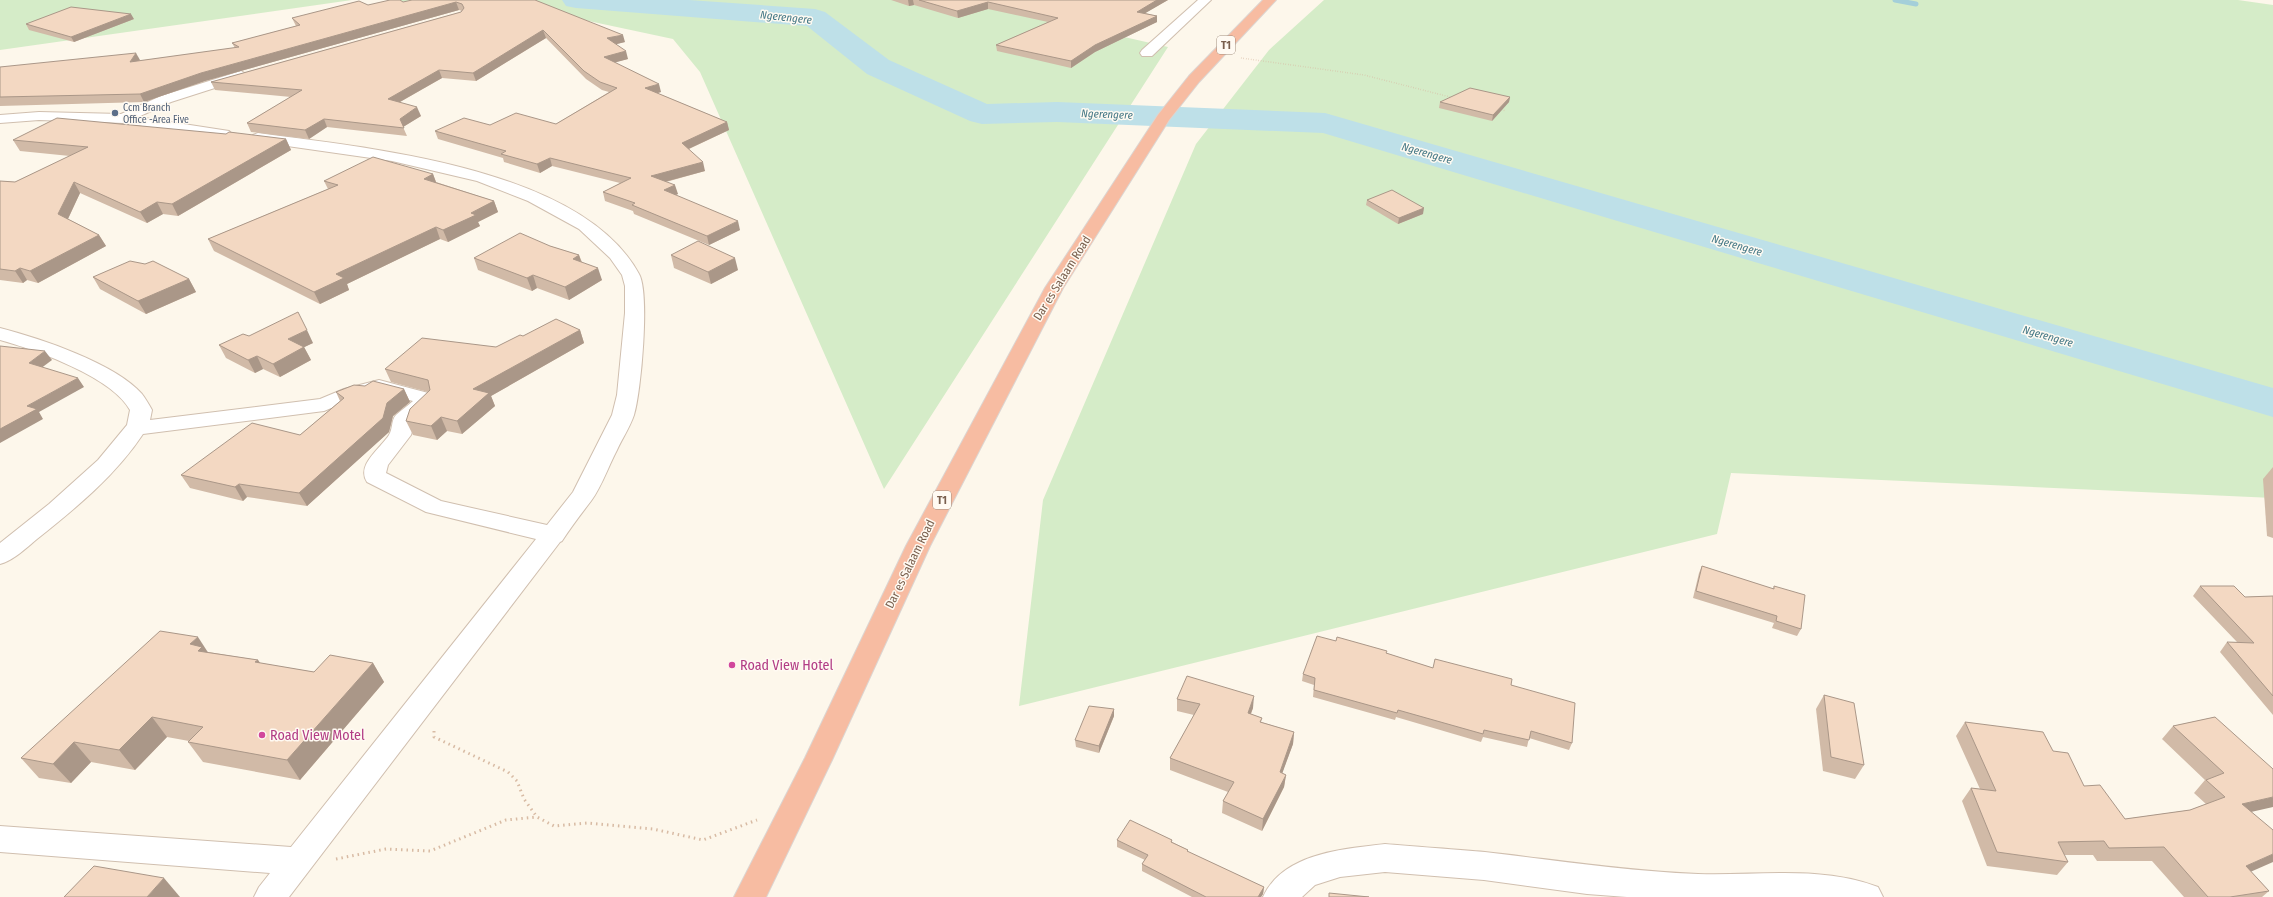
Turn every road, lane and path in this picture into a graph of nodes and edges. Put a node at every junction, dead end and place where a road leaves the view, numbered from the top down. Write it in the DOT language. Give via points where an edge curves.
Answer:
graph roads {
  1 [pos="1205,0"];
  2 [pos="1270,0"];
  3 [pos="1147,53"];
  4 [pos="1214,56"];
  5 [pos="256,71"];
  6 [pos="1461,100"];
  7 [pos="1494,108"];
  8 [pos="1506,110"];
  9 [pos="0,119"];
  10 [pos="124,119"];
  11 [pos="0,334"];
  12 [pos="136,428"];
  13 [pos="554,535"];
  14 [pos="0,556"];
  15 [pos="430,692"];
  16 [pos="794,810"];
  17 [pos="537,817"];
  18 [pos="0,839"];
  19 [pos="299,861"];
  20 [pos="270,897"];
  21 [pos="750,897"];
  22 [pos="1279,897"];
  23 [pos="1867,897"];
  1 -- 3 [label="street"];
  2 -- 4 [label="highway, T1"];
  4 -- 6 [label="path" via="1268,60 1364,75"];
  4 -- 16 [label="highway, Dar es Salaam Road / T1" via="1163,118 1054,288 918,546"];
  5 -- 10 [label="street" via="164,100 138,110"];
  7 -- 8 [label="path"];
  9 -- 10 [label="street" via="45,116"];
  10 -- 13 [label="street" via="188,130 392,156 451,169 482,177 534,197 573,216 596,232 626,266 634,286 635,313 627,395 623,415 583,495"];
  11 -- 12 [label="street" via="76,362 122,386 134,396 141,410"];
  12 -- 13 [label="street" via="324,405 351,393 379,386 425,398 425,402 404,419 401,434 375,468 375,477 434,507"];
  12 -- 14 [label="street" via="107,464 80,490"];
  13 -- 15 [label="street"];
  15 -- 17 [label="path" via="434,736 508,772 517,781 524,799"];
  15 -- 19 [label="street"];
  16 -- 17 [label="path" via="749,822 703,840 653,829 587,823 554,826"];
  16 -- 21 [label="highway, Dar es Salaam Road / T1"];
  17 -- 19 [label="path" via="506,820 430,850 386,849 341,858"];
  18 -- 19 [label="street"];
  19 -- 20 [label="street"];
  22 -- 23 [label="street" via="1305,874 1340,863 1385,858 1484,866 1587,880 1699,888 1796,886"];
}
